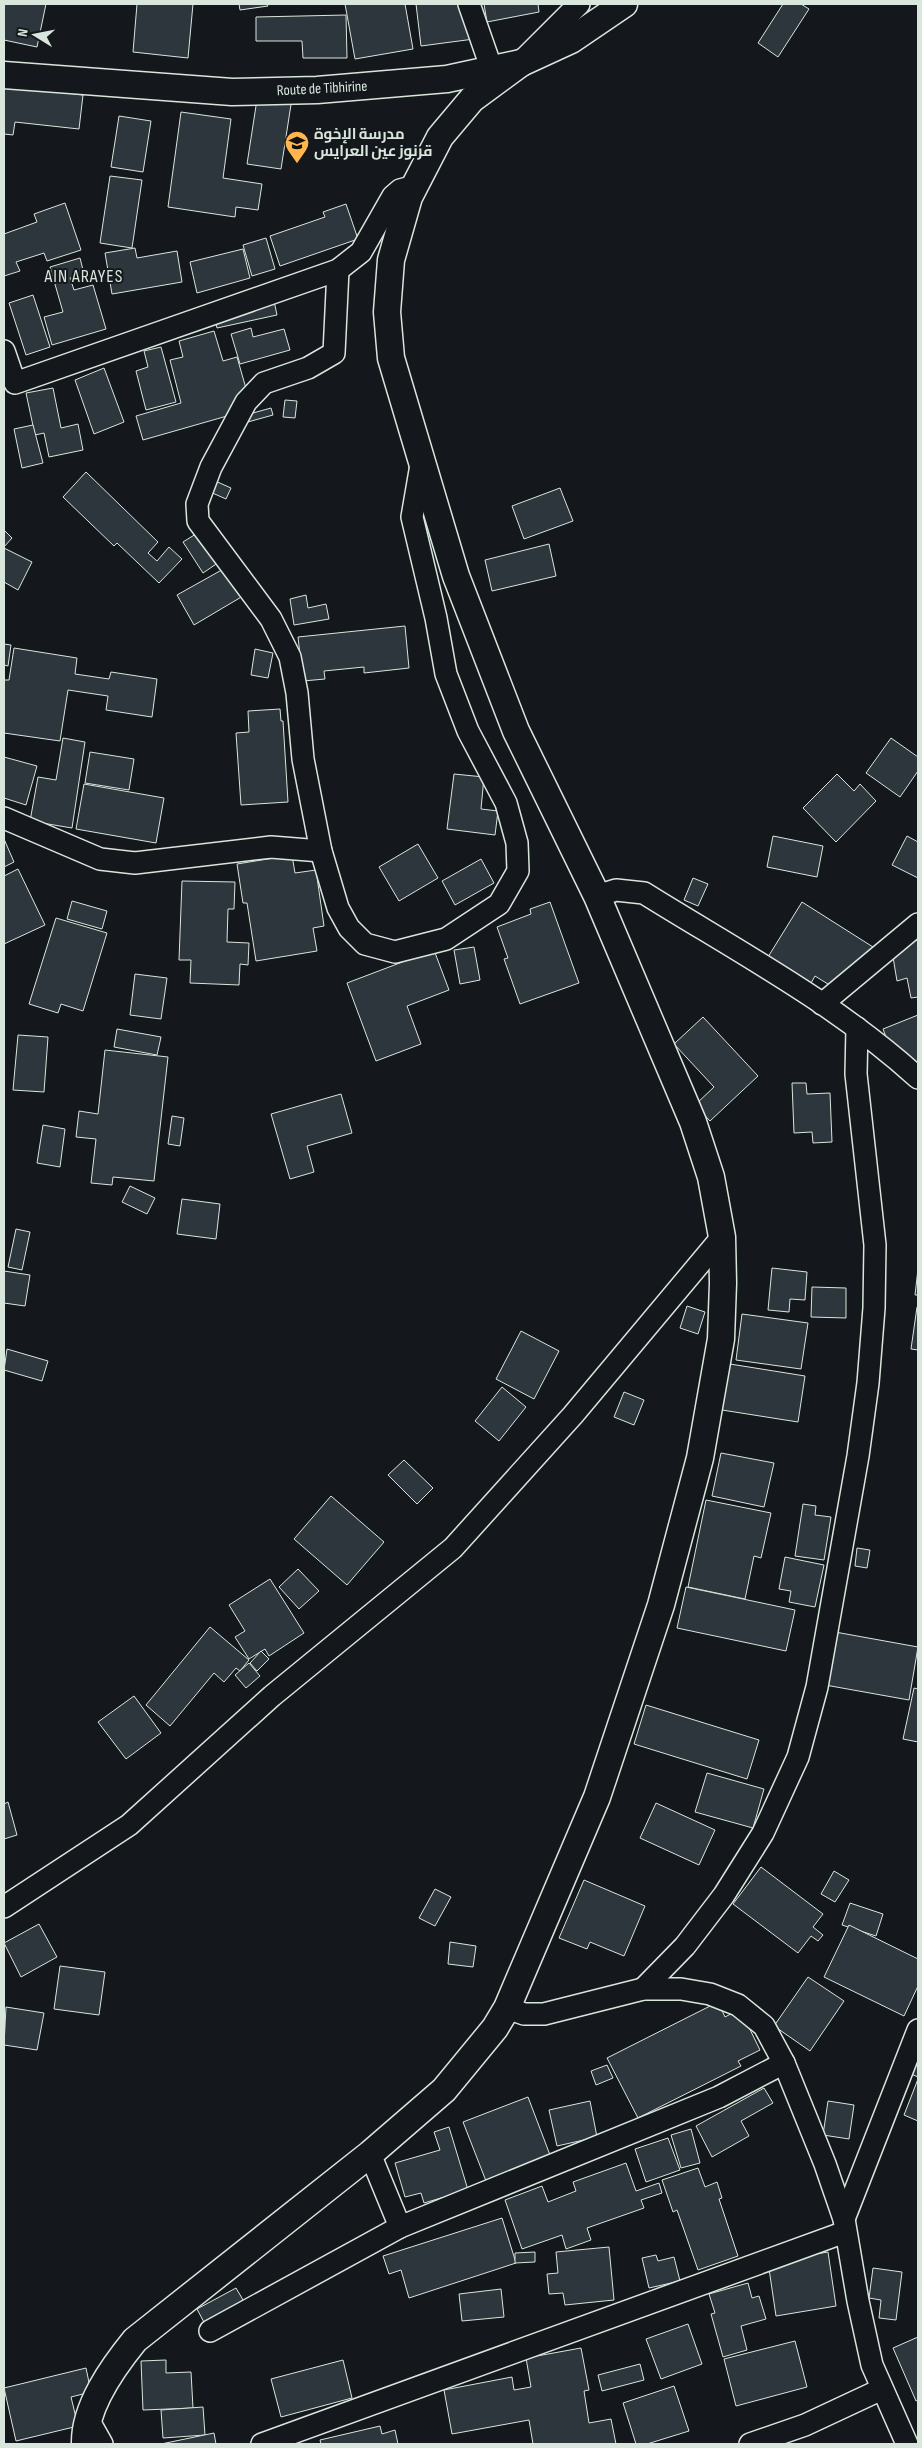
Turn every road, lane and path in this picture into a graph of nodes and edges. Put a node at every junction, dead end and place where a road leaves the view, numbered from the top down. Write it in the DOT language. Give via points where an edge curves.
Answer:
graph roads {
  1 [pos="469,4"];
  2 [pos="579,4"];
  3 [pos="624,4"];
  4 [pos="521,63"];
  5 [pos="492,70"];
  6 [pos="4,75"];
  7 [pos="414,186"];
  8 [pos="338,270"];
  9 [pos="4,351"];
  10 [pos="422,458"];
  11 [pos="4,818"];
  12 [pos="321,851"];
  13 [pos="597,896"];
  14 [pos="918,924"];
  15 [pos="822,1004"];
  16 [pos="857,1028"];
  17 [pos="918,1078"];
  18 [pos="722,1237"];
  19 [pos="4,1907"];
  20 [pos="644,1989"];
  21 [pos="507,2008"];
  22 [pos="918,2030"];
  23 [pos="784,2063"];
  24 [pos="370,2154"];
  25 [pos="844,2226"];
  26 [pos="400,2227"];
  27 [pos="210,2331"];
  28 [pos="882,2389"];
  29 [pos="87,2432"];
  30 [pos="102,2444"];
  31 [pos="262,2444"];
  32 [pos="750,2444"];
  33 [pos="907,2444"];
  1 -- 5 [label="street"];
  2 -- 4 [label="street"];
  3 -- 4 [label="street, Route de Tibhirine" via="571,40"];
  4 -- 5 [label="street, Route de Tibhirine"];
  4 -- 7 [label="street" via="472,99 440,138"];
  5 -- 6 [label="street, Route de Tibhirine" via="447,79 316,90 232,92"];
  7 -- 8 [label="street" via="392,196 361,252"];
  7 -- 10 [label="street" via="392,260 387,312 391,358"];
  8 -- 9 [label="street" via="15,384"];
  8 -- 12 [label="street" via="334,353 308,368 264,383 246,402 211,467 197,504 198,521 271,619 290,657 303,758"];
  10 -- 12 [label="street" via="412,517 446,674 468,731 506,803 517,843 518,871 499,904 446,939 395,952 366,944 349,928 338,908"];
  10 -- 13 [label="street" via="456,576 516,730"];
  11 -- 12 [label="street" via="100,859 135,863 271,847"];
  13 -- 15 [label="street" via="616,890 644,894"];
  13 -- 18 [label="street" via="693,1122 712,1177"];
  14 -- 15 [label="street"];
  15 -- 16 [label="street"];
  16 -- 17 [label="street" via="893,1054"];
  16 -- 20 [label="street" via="856,1074 875,1246 874,1308 859,1447 817,1687 798,1758 763,1833 724,1895 685,1946"];
  18 -- 19 [label="street" via="573,1414 453,1548 272,1696 129,1825"];
  18 -- 21 [label="street" via="721,1338 700,1458 661,1606 598,1797"];
  20 -- 21 [label="street" via="544,2014 524,2014"];
  20 -- 23 [label="street" via="691,1990 738,2005 764,2026"];
  21 -- 24 [label="street" via="495,2028 444,2090"];
  22 -- 25 [label="street"];
  23 -- 25 [label="street" via="825,2164"];
  23 -- 26 [label="street" via="719,2097"];
  24 -- 26 [label="street"];
  24 -- 29 [label="street" via="135,2340 106,2379"];
  25 -- 28 [label="street" via="872,2365"];
  25 -- 31 [label="street"];
  26 -- 27 [label="street"];
  28 -- 32 [label="street" via="805,2425"];
  28 -- 33 [label="street"];
  29 -- 30 [label="street"];
}
